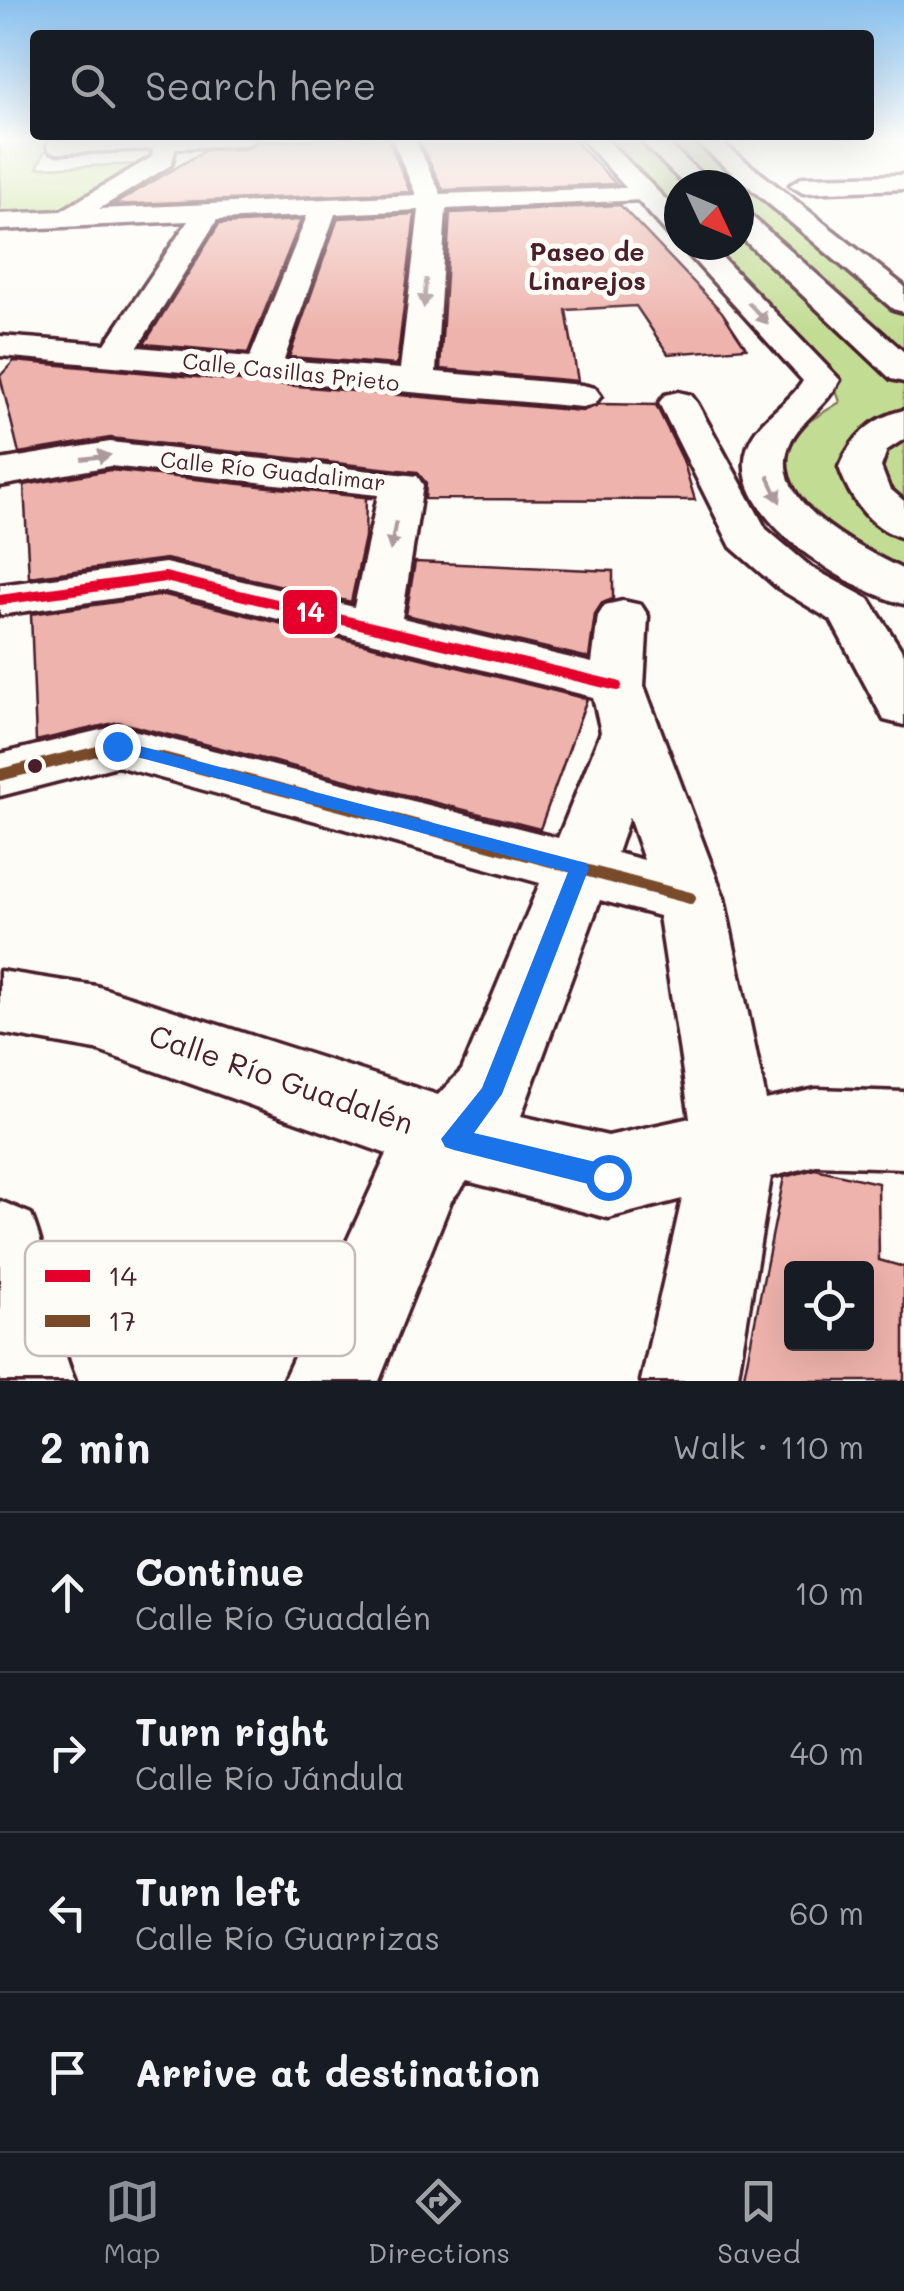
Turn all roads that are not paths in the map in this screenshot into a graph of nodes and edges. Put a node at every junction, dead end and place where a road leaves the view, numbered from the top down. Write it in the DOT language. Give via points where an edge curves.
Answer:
graph roads {
  1 [pos="92,202"];
  2 [pos="444,202"];
  3 [pos="781,202"];
  4 [pos="433,203"];
  5 [pos="324,208"];
  6 [pos="208,212"];
  7 [pos="65,218"];
  8 [pos="0,222"];
  9 [pos="754,234"];
  10 [pos="16,247"];
  11 [pos="708,260"];
  12 [pos="904,302"];
  13 [pos="0,346"];
  14 [pos="116,355"];
  15 [pos="263,369"];
  16 [pos="904,371"];
  17 [pos="417,384"];
  18 [pos="582,396"];
  19 [pos="678,403"];
  20 [pos="904,422"];
  21 [pos="0,473"];
  22 [pos="904,524"];
  23 [pos="904,589"];
  24 [pos="0,600"];
  25 [pos="623,616"];
  26 [pos="375,628"];
  27 [pos="900,687"];
  28 [pos="623,709"];
  29 [pos="0,775"];
  30 [pos="580,868"];
  31 [pos="690,898"];
  32 [pos="0,1002"];
  33 [pos="904,1130"];
  34 [pos="454,1139"];
  35 [pos="735,1147"];
  36 [pos="0,1245"];
  37 [pos="355,1325"];
  38 [pos="342,1356"];
  39 [pos="27,1381"];
  40 [pos="331,1381"];
  41 [pos="689,1381"];
  1 -- 7 [label="street"];
  2 -- 4 [label="street"];
  3 -- 12 [label="street"];
  4 -- 5 [label="street"];
  4 -- 17 [label="street, one-way"];
  5 -- 6 [label="street"];
  5 -- 15 [label="street"];
  6 -- 7 [label="street"];
  6 -- 14 [label="street"];
  7 -- 8 [label="street"];
  7 -- 10 [label="street"];
  9 -- 16 [label="street"];
  11 -- 23 [label="street, one-way" via="822,380 813,400 777,431 764,455 780,504 839,555"];
  13 -- 14 [label="street, Calle Casillas Prieto"];
  14 -- 15 [label="street, Calle Casillas Prieto"];
  15 -- 17 [label="street, Calle Casillas Prieto"];
  17 -- 18 [label="street, Calle Casillas Prieto"];
  19 -- 27 [label="street" via="747,537 795,578 851,610"];
  20 -- 22 [label="street" via="868,444 860,467 870,494"];
  21 -- 26 [label="street, Calle Río Guadalimar, one-way" via="110,454 402,485"];
  24 -- 26 [label="street" via="165,577"];
  25 -- 28 [label="street"];
  26 -- 28 [label="street"];
  28 -- 30 [label="street"];
  28 -- 31 [label="street"];
  29 -- 30 [label="street" via="117,746"];
  30 -- 31 [label="street"];
  30 -- 34 [label="street" via="491,1094"];
  31 -- 35 [label="street"];
  32 -- 34 [label="street, Calle Río Guadalén" via="96,1018"];
  33 -- 35 [label="street, Calle Río Guadalén" via="816,1127"];
  34 -- 35 [label="street, Calle Río Guadalén" via="608,1177"];
  34 -- 37 [label="street" via="420,1174"];
  35 -- 41 [label="street"];
  36 -- 39 [label="street" via="14,1348"];
  38 -- 40 [label="street"];
}
